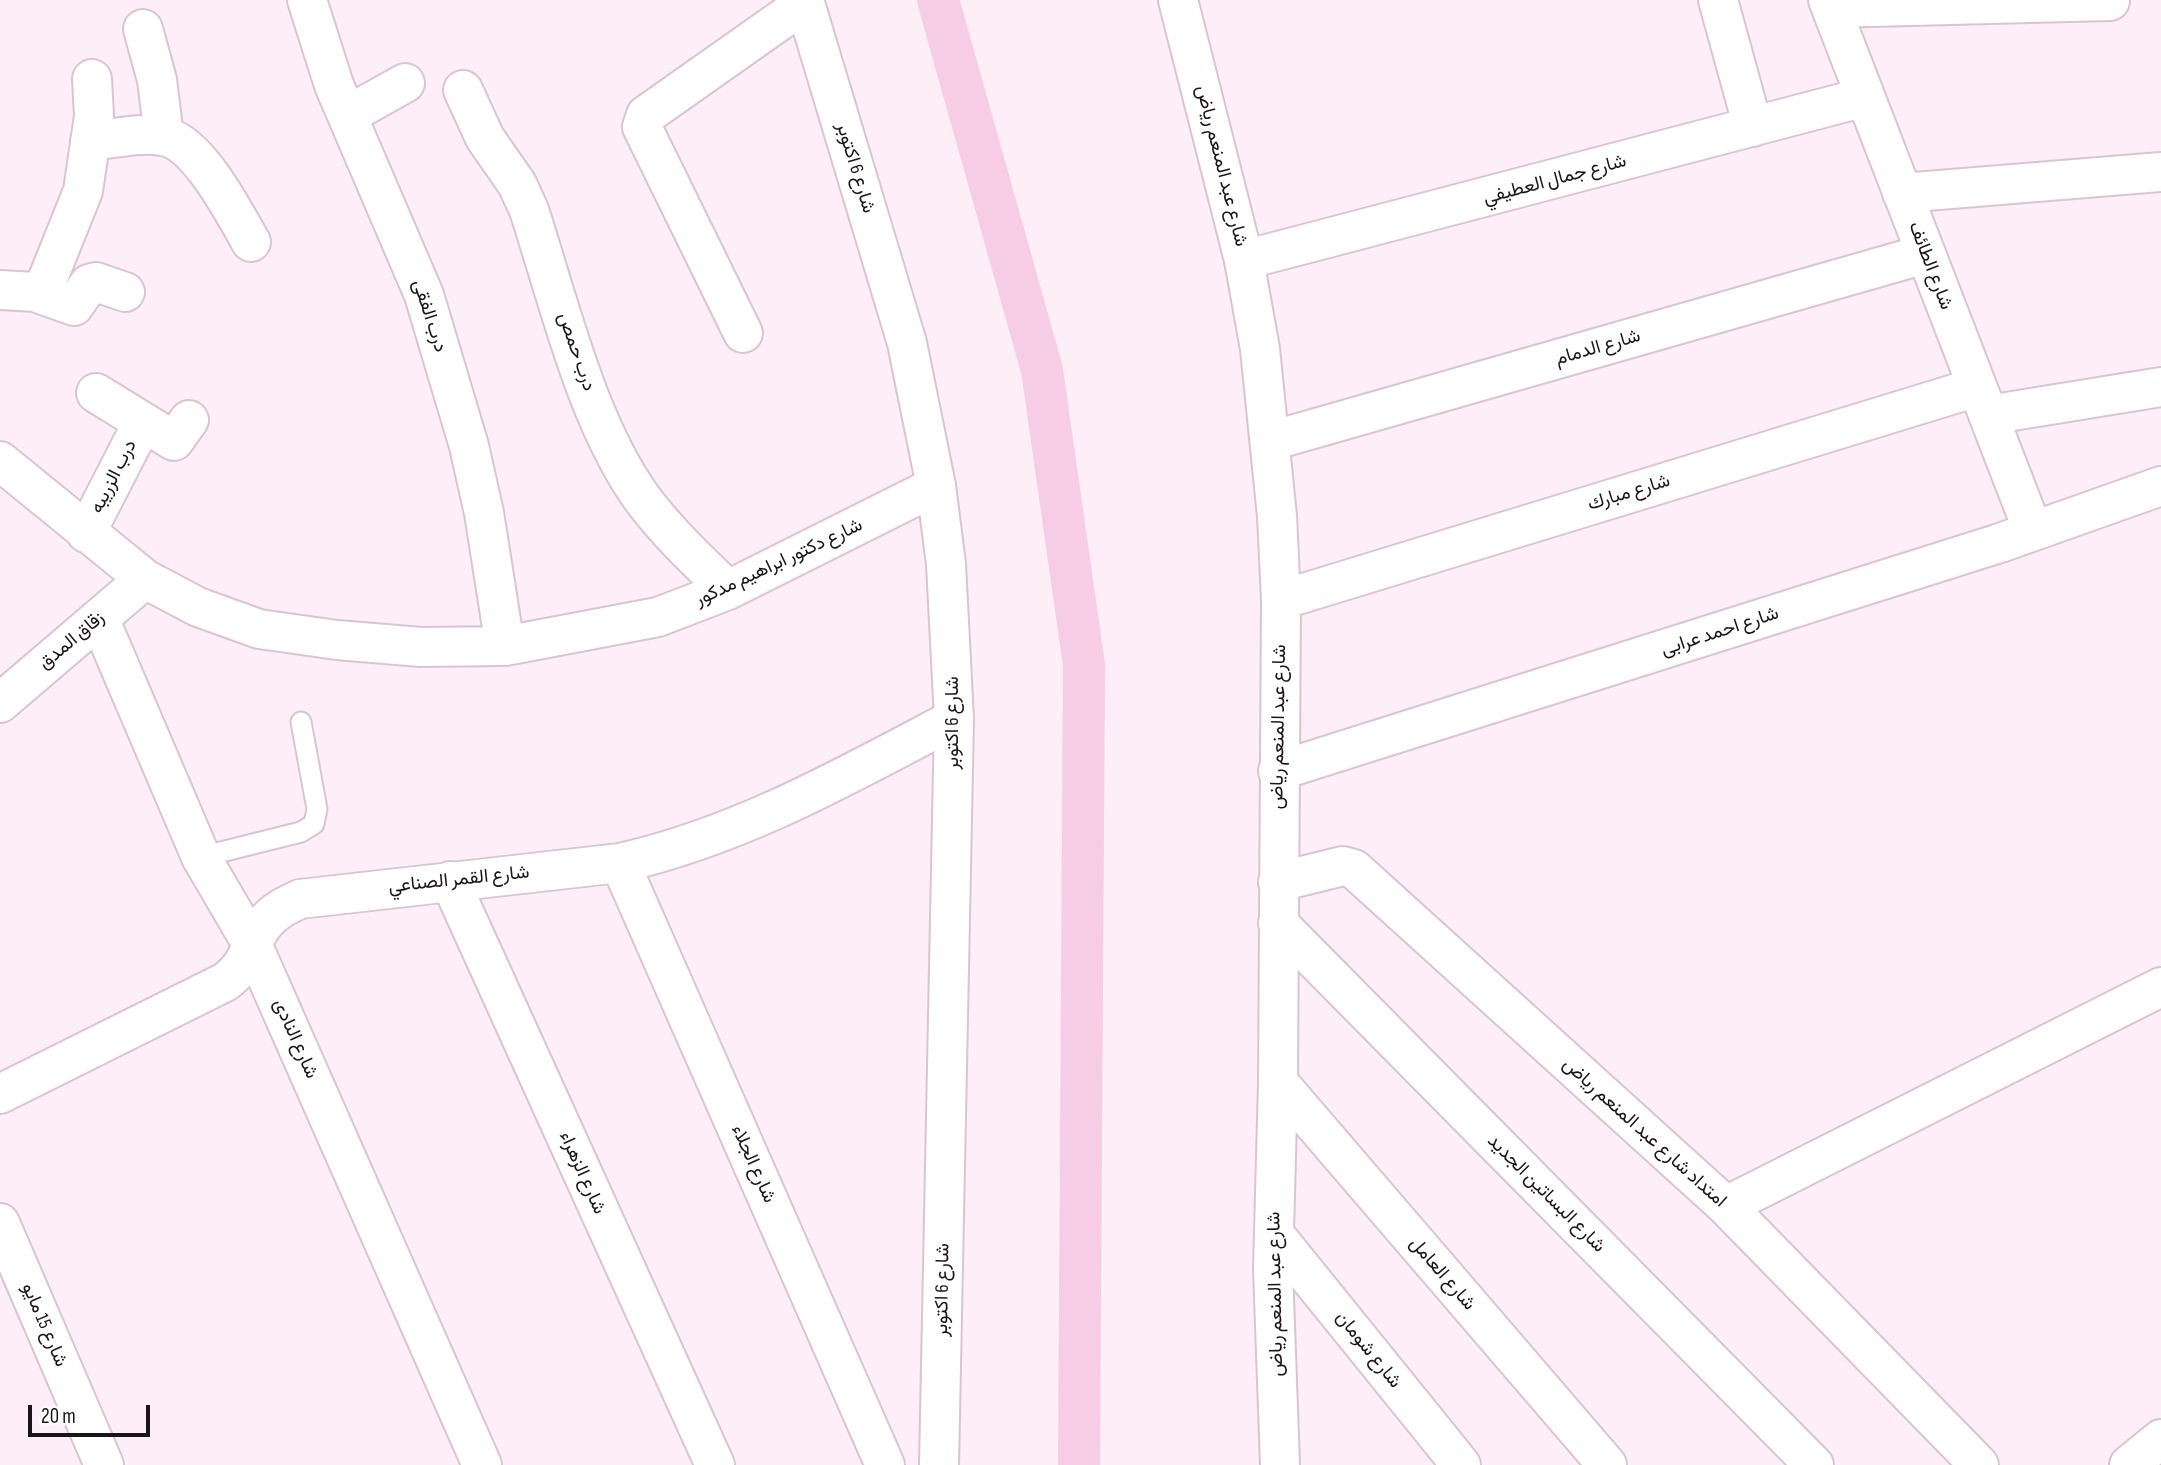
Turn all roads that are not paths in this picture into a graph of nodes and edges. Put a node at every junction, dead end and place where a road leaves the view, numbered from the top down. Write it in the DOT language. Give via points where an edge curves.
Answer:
graph roads {
  1 [pos="307,0"];
  2 [pos="1178,0"];
  3 [pos="1717,0"];
  4 [pos="805,1"];
  5 [pos="2110,1"];
  6 [pos="1830,4"];
  7 [pos="143,29"];
  8 [pos="92,79"];
  9 [pos="405,83"];
  10 [pos="463,90"];
  11 [pos="1865,97"];
  12 [pos="348,115"];
  13 [pos="1753,127"];
  14 [pos="164,136"];
  15 [pos="90,141"];
  16 [pos="2161,172"];
  17 [pos="1902,193"];
  18 [pos="251,243"];
  19 [pos="1925,254"];
  20 [pos="1244,260"];
  21 [pos="0,290"];
  22 [pos="125,292"];
  23 [pos="41,293"];
  24 [pos="743,333"];
  25 [pos="2161,387"];
  26 [pos="96,393"];
  27 [pos="1983,401"];
  28 [pos="189,420"];
  29 [pos="143,422"];
  30 [pos="1271,441"];
  31 [pos="0,461"];
  32 [pos="936,486"];
  33 [pos="2161,486"];
  34 [pos="2033,531"];
  35 [pos="86,533"];
  36 [pos="145,579"];
  37 [pos="728,590"];
  38 [pos="1281,600"];
  39 [pos="99,618"];
  40 [pos="505,646"];
  41 [pos="0,703"];
  42 [pos="954,719"];
  43 [pos="301,722"];
  44 [pos="1278,771"];
  45 [pos="201,857"];
  46 [pos="620,863"];
  47 [pos="450,881"];
  48 [pos="1278,881"];
  49 [pos="1278,923"];
  50 [pos="253,946"];
  51 [pos="2161,987"];
  52 [pos="1278,1082"];
  53 [pos="0,1094"];
  54 [pos="1726,1206"];
  55 [pos="0,1223"];
  56 [pos="1275,1236"];
  57 [pos="2161,1438"];
  58 [pos="104,1465"];
  59 [pos="482,1465"];
  60 [pos="715,1465"];
  61 [pos="886,1465"];
  62 [pos="939,1465"];
  63 [pos="1280,1465"];
  64 [pos="1461,1465"];
  65 [pos="1606,1465"];
  66 [pos="1814,1465"];
  67 [pos="1979,1465"];
  68 [pos="2129,1465"];
  1 -- 12 [label="street, درب الفقى"];
  2 -- 20 [label="street, شارع عبد المنعم رياض"];
  3 -- 13 [label="street"];
  4 -- 24 [label="street" via="646,115 642,127"];
  4 -- 32 [label="street, شارع 6 اكتوبر" via="907,343"];
  5 -- 6 [label="street"];
  6 -- 11 [label="street, شارع الطائف"];
  7 -- 14 [label="street" via="157,80"];
  8 -- 15 [label="street"];
  9 -- 12 [label="street"];
  10 -- 37 [label="street, درب حمص" via="485,138 517,184 529,211 589,393 615,454 674,537"];
  11 -- 13 [label="street, شارع جمال العطيفي"];
  11 -- 17 [label="street, شارع الطائف"];
  12 -- 40 [label="street, درب الفقى" via="424,295 469,446"];
  13 -- 20 [label="street, شارع جمال العطيفي"];
  14 -- 15 [label="street"];
  14 -- 18 [label="street" via="183,146 206,171"];
  15 -- 23 [label="street" via="83,191"];
  16 -- 17 [label="street"];
  17 -- 19 [label="street, شارع الطائف"];
  19 -- 27 [label="street, شارع الطائف"];
  19 -- 30 [label="street, شارع الدمام"];
  20 -- 30 [label="street, شارع عبد المنعم رياض"];
  21 -- 23 [label="street"];
  22 -- 23 [label="street" via="96,282 89,284 74,306"];
  25 -- 27 [label="street, شارع مبارك"];
  26 -- 29 [label="street, درب الزريبه"];
  27 -- 34 [label="street, شارع الطائف"];
  27 -- 38 [label="street, شارع مبارك"];
  28 -- 29 [label="street, درب الزريبه" via="176,441"];
  29 -- 35 [label="street, درب الزريبه"];
  30 -- 38 [label="street, شارع عبد المنعم رياض"];
  31 -- 35 [label="street, شارع دكتور ابراهيم مدكور"];
  32 -- 37 [label="street, شارع دكتور ابراهيم مدكور"];
  32 -- 42 [label="street, شارع 6 اكتوبر" via="952,642"];
  33 -- 34 [label="street, شارع احمد عرابى"];
  34 -- 44 [label="street, شارع احمد عرابى"];
  35 -- 36 [label="street, شارع دكتور ابراهيم مدكور"];
  36 -- 39 [label="street, زقاق المدق"];
  36 -- 40 [label="street, شارع دكتور ابراهيم مدكور" via="198,607 259,629 421,647"];
  37 -- 40 [label="street, شارع دكتور ابراهيم مدكور" via="658,617"];
  38 -- 44 [label="street, شارع عبد المنعم رياض"];
  39 -- 41 [label="street, زقاق المدق"];
  39 -- 45 [label="street, شارع النادى"];
  42 -- 46 [label="street, شارع القمر الصناعي" via="780,810 705,839"];
  42 -- 62 [label="street, شارع 6 اكتوبر"];
  43 -- 45 [label="lane" via="317,809 314,824 301,832"];
  44 -- 48 [label="street, شارع عبد المنعم رياض"];
  45 -- 50 [label="street, شارع النادى"];
  46 -- 47 [label="street, شارع القمر الصناعي"];
  46 -- 61 [label="street, شارع الجلاء"];
  47 -- 50 [label="street, شارع القمر الصناعي" via="300,898 263,925"];
  47 -- 60 [label="street, شارع الزهراء"];
  48 -- 49 [label="street, شارع عبد المنعم رياض"];
  48 -- 54 [label="street, امتداد شارع عبد المنعم رياض" via="1343,866 1354,869"];
  49 -- 52 [label="street, شارع عبد المنعم رياض"];
  49 -- 66 [label="street, شارع البساتين الجديد"];
  50 -- 53 [label="street, شارع القمر الصناعي" via="238,972 225,982"];
  50 -- 59 [label="street, شارع النادى"];
  51 -- 54 [label="street"];
  52 -- 56 [label="street, شارع عبد المنعم رياض"];
  52 -- 65 [label="street, شارع العامل"];
  54 -- 67 [label="street, امتداد شارع عبد المنعم رياض"];
  55 -- 58 [label="street, شارع 15 مايو"];
  56 -- 63 [label="street, شارع عبد المنعم رياض"];
  56 -- 64 [label="street, شارع شومان"];
  57 -- 68 [label="street"];
}
